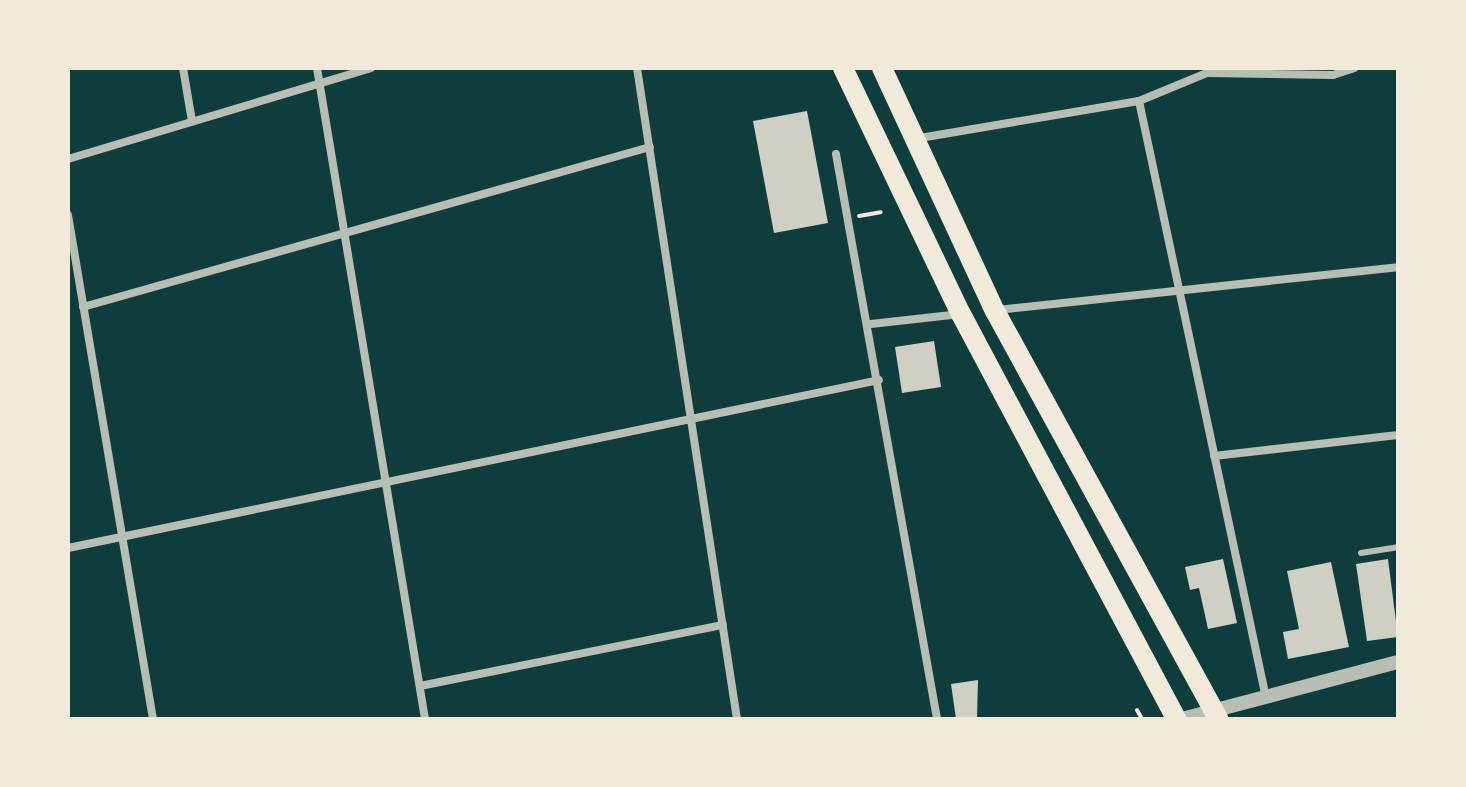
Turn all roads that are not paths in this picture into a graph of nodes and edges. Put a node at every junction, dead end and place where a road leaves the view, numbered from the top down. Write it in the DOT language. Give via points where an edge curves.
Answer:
graph roads {
  1 [pos="183,68"];
  2 [pos="317,68"];
  3 [pos="371,68"];
  4 [pos="637,68"];
  5 [pos="843,68"];
  6 [pos="882,68"];
  7 [pos="1354,68"];
  8 [pos="320,83"];
  9 [pos="1139,101"];
  10 [pos="192,121"];
  11 [pos="914,139"];
  12 [pos="650,147"];
  13 [pos="836,154"];
  14 [pos="68,159"];
  15 [pos="68,215"];
  16 [pos="345,233"];
  17 [pos="72,262"];
  18 [pos="1398,267"];
  19 [pos="1179,291"];
  20 [pos="83,307"];
  21 [pos="995,311"];
  22 [pos="961,314"];
  23 [pos="871,324"];
  24 [pos="879,380"];
  25 [pos="692,418"];
  26 [pos="1398,435"];
  27 [pos="1214,456"];
  28 [pos="386,479"];
  29 [pos="123,537"];
  30 [pos="1398,547"];
  31 [pos="68,548"];
  32 [pos="1361,553"];
  33 [pos="723,625"];
  34 [pos="1398,662"];
  35 [pos="420,686"];
  36 [pos="1266,699"];
  37 [pos="1217,716"];
  38 [pos="153,719"];
  39 [pos="425,719"];
  40 [pos="737,719"];
  41 [pos="937,719"];
  42 [pos="1179,719"];
  1 -- 10 [label="street"];
  2 -- 8 [label="street"];
  3 -- 8 [label="street"];
  4 -- 12 [label="street"];
  5 -- 22 [label="main road"];
  6 -- 11 [label="main road"];
  7 -- 9 [label="street" via="1333,75 1207,73"];
  8 -- 10 [label="street"];
  8 -- 16 [label="street"];
  9 -- 11 [label="street"];
  9 -- 19 [label="street"];
  10 -- 14 [label="street"];
  11 -- 21 [label="main road"];
  12 -- 16 [label="street"];
  12 -- 25 [label="street"];
  13 -- 23 [label="street"];
  15 -- 17 [label="street"];
  16 -- 20 [label="street"];
  16 -- 28 [label="street"];
  17 -- 20 [label="street"];
  18 -- 19 [label="street"];
  19 -- 21 [label="street"];
  19 -- 27 [label="street"];
  20 -- 29 [label="street"];
  21 -- 37 [label="main road"];
  22 -- 23 [label="street"];
  22 -- 42 [label="main road"];
  23 -- 24 [label="street"];
  24 -- 25 [label="street"];
  24 -- 41 [label="street"];
  25 -- 28 [label="street"];
  25 -- 33 [label="street"];
  26 -- 27 [label="street"];
  27 -- 36 [label="street"];
  28 -- 29 [label="street"];
  28 -- 35 [label="street"];
  29 -- 31 [label="street"];
  29 -- 38 [label="street"];
  30 -- 32 [label="lane"];
  33 -- 35 [label="street"];
  33 -- 40 [label="street"];
  34 -- 36 [label="street"];
  35 -- 39 [label="street"];
  36 -- 37 [label="street"];
  37 -- 42 [label="street"];
}
